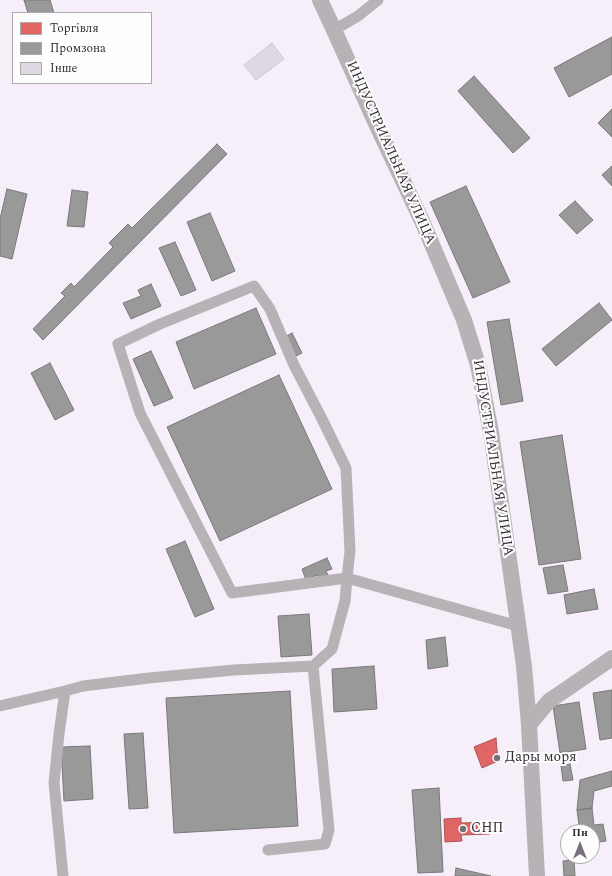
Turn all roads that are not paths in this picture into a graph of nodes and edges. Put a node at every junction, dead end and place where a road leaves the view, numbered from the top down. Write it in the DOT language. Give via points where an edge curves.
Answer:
graph roads {
  1 [pos="320,0"];
  2 [pos="378,0"];
  3 [pos="334,30"];
  4 [pos="347,578"];
  5 [pos="518,626"];
  6 [pos="612,658"];
  7 [pos="313,666"];
  8 [pos="524,666"];
  9 [pos="65,691"];
  10 [pos="549,701"];
  11 [pos="0,706"];
  12 [pos="529,725"];
  13 [pos="268,850"];
  14 [pos="63,876"];
  15 [pos="537,876"];
  1 -- 3 [label="main road, ИНДУСТРИАЛЬНАЯ УЛИЦА"];
  2 -- 3 [label="street"];
  3 -- 5 [label="main road, ИНДУСТРИАЛЬНАЯ УЛИЦА" via="422,221 464,320 478,365 491,432"];
  4 -- 4 [label="street" via="350,551 346,468 294,365 270,309 254,286 118,344 140,413 232,593"];
  4 -- 5 [label="street"];
  4 -- 7 [label="street" via="345,601 332,649"];
  5 -- 8 [label="main road, ИНДУСТРИАЛЬНАЯ УЛИЦА"];
  6 -- 10 [label="main road"];
  7 -- 9 [label="street" via="149,678 83,686"];
  7 -- 13 [label="street" via="329,830 325,844"];
  8 -- 10 [label="main road" via="532,687"];
  8 -- 12 [label="main road, ИНДУСТРИАЛЬНАЯ УЛИЦА"];
  9 -- 11 [label="street"];
  9 -- 14 [label="street" via="54,783"];
  10 -- 12 [label="main road"];
  12 -- 15 [label="main road, ИНДУСТРИАЛЬНАЯ УЛИЦА"];
}
